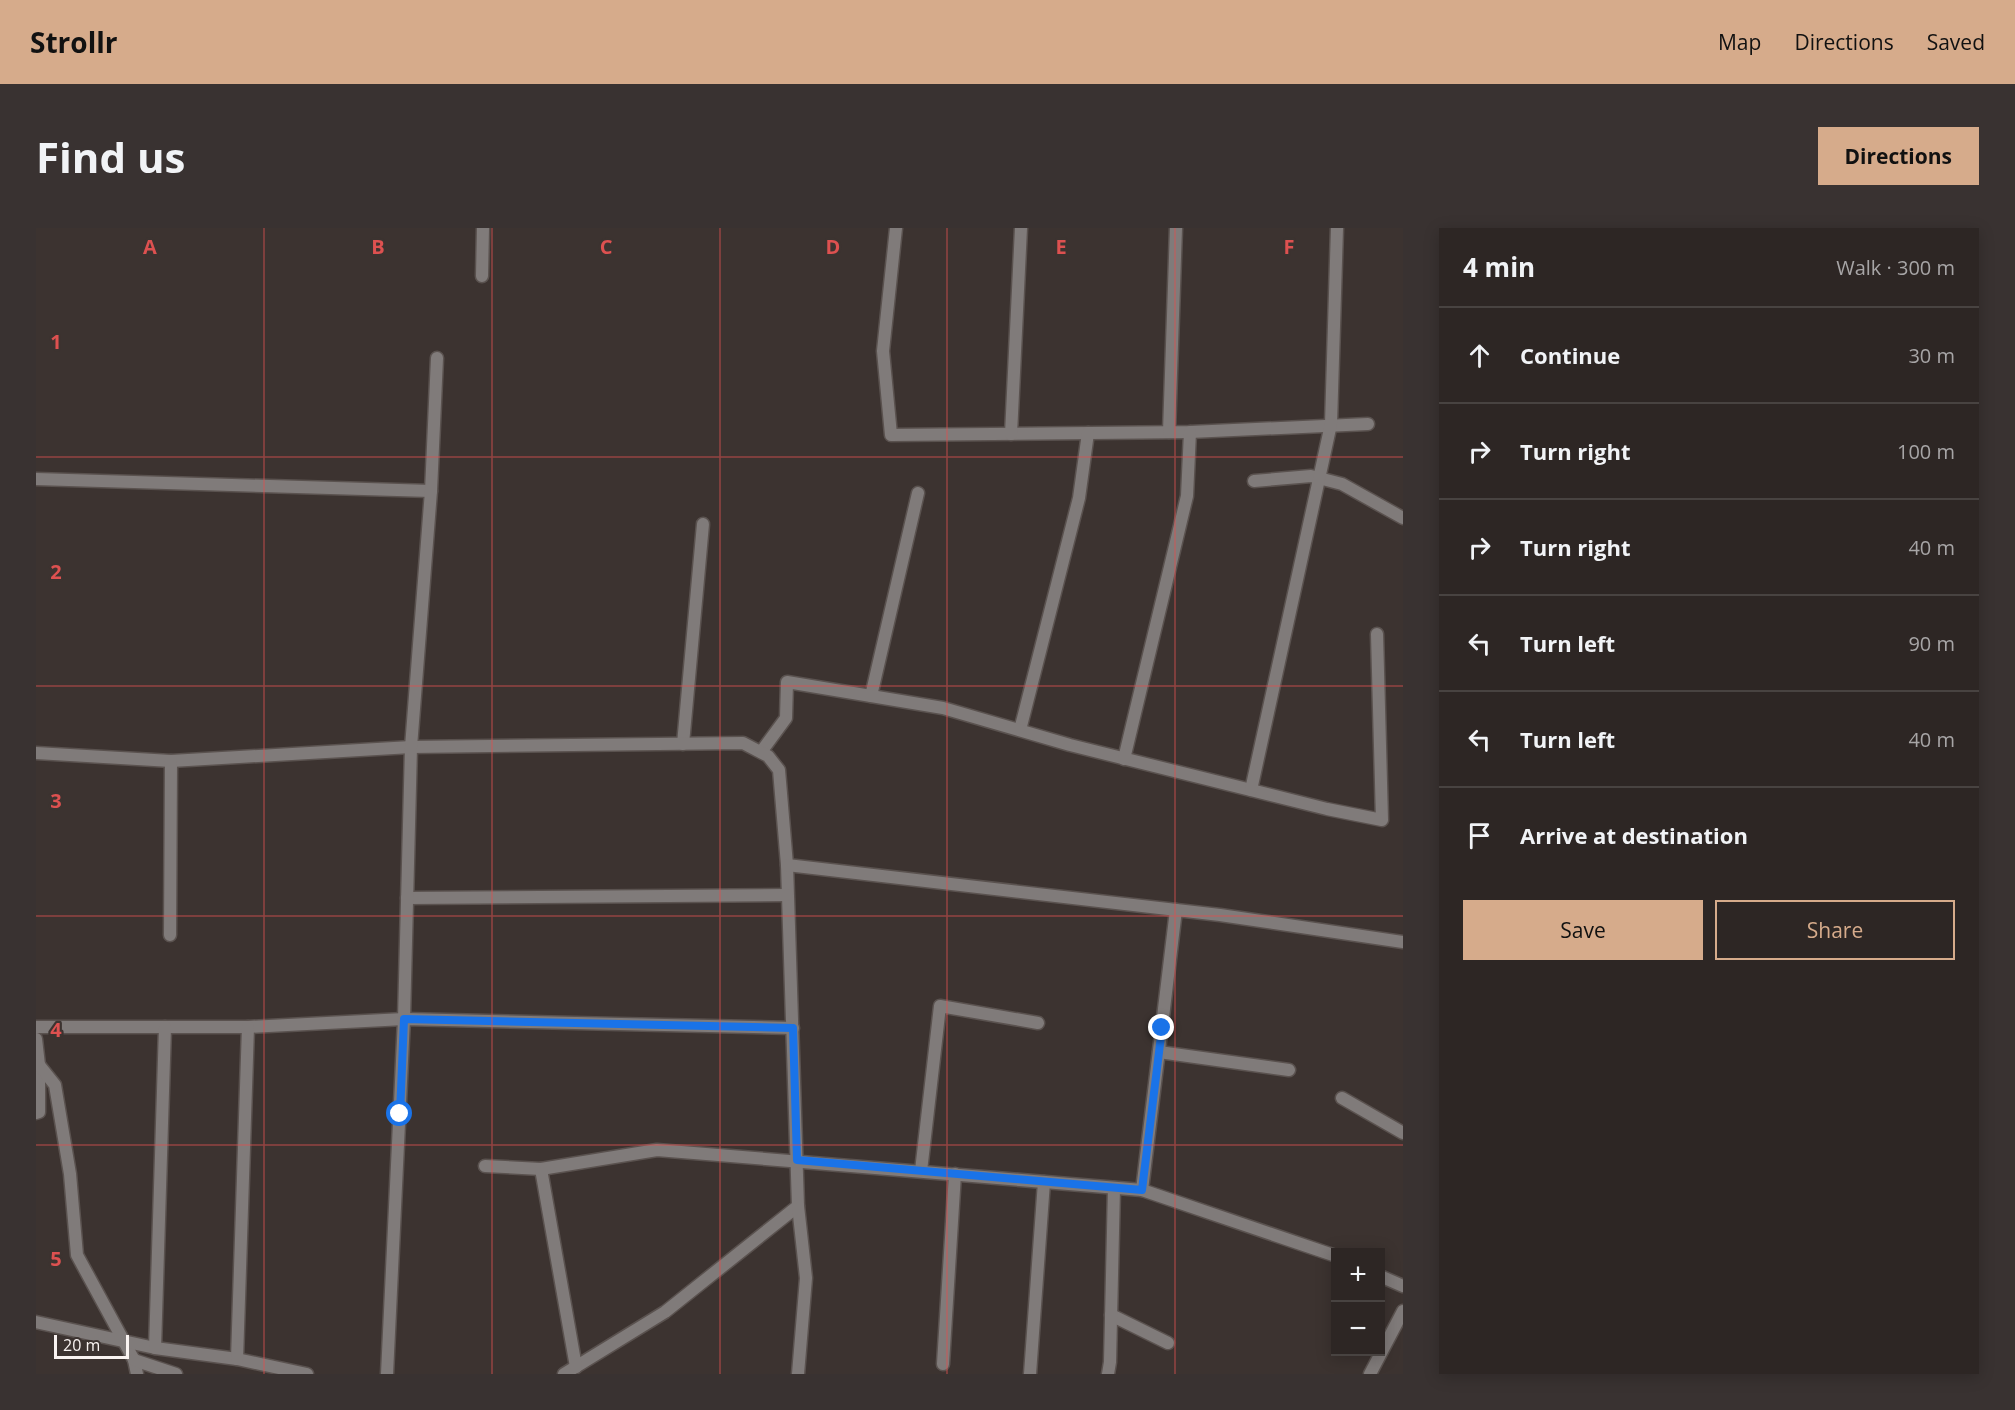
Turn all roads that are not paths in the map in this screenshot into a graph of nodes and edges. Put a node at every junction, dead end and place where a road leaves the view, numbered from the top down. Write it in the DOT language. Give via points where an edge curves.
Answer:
graph roads {
  1 [pos="483,228"];
  2 [pos="896,228"];
  3 [pos="1021,228"];
  4 [pos="1176,228"];
  5 [pos="1337,228"];
  6 [pos="482,276"];
  7 [pos="437,358"];
  8 [pos="1331,424"];
  9 [pos="1368,424"];
  10 [pos="1169,432"];
  11 [pos="1190,432"];
  12 [pos="1088,433"];
  13 [pos="1011,434"];
  14 [pos="1320,478"];
  15 [pos="36,479"];
  16 [pos="1254,481"];
  17 [pos="430,491"];
  18 [pos="918,493"];
  19 [pos="1403,518"];
  20 [pos="703,524"];
  21 [pos="1377,634"];
  22 [pos="871,696"];
  23 [pos="1020,730"];
  24 [pos="683,744"];
  25 [pos="411,747"];
  26 [pos="761,752"];
  27 [pos="36,753"];
  28 [pos="1124,759"];
  29 [pos="171,761"];
  30 [pos="1251,790"];
  31 [pos="787,865"];
  32 [pos="787,895"];
  33 [pos="408,898"];
  34 [pos="1176,910"];
  35 [pos="170,934"];
  36 [pos="1403,942"];
  37 [pos="404,1019"];
  38 [pos="1038,1023"];
  39 [pos="36,1027"];
  40 [pos="165,1027"];
  41 [pos="248,1027"];
  42 [pos="793,1028"];
  43 [pos="36,1039"];
  44 [pos="1159,1052"];
  45 [pos="38,1057"];
  46 [pos="1289,1070"];
  47 [pos="1342,1098"];
  48 [pos="36,1113"];
  49 [pos="1403,1133"];
  50 [pos="797,1160"];
  51 [pos="484,1166"];
  52 [pos="541,1169"];
  53 [pos="921,1171"];
  54 [pos="955,1174"];
  55 [pos="1044,1182"];
  56 [pos="1114,1188"];
  57 [pos="1142,1190"];
  58 [pos="798,1206"];
  59 [pos="1331,1255"];
  60 [pos="1385,1278"];
  61 [pos="1403,1286"];
  62 [pos="1403,1311"];
  63 [pos="1111,1315"];
  64 [pos="36,1322"];
  65 [pos="123,1340"];
  66 [pos="1168,1343"];
  67 [pos="155,1348"];
  68 [pos="237,1359"];
  69 [pos="135,1360"];
  70 [pos="943,1364"];
  71 [pos="576,1367"];
  72 [pos="137,1374"];
  73 [pos="176,1374"];
  74 [pos="307,1374"];
  75 [pos="387,1374"];
  76 [pos="564,1374"];
  77 [pos="798,1374"];
  78 [pos="1030,1374"];
  79 [pos="1108,1374"];
  80 [pos="1370,1374"];
  1 -- 6 [label="street"];
  2 -- 13 [label="street" via="883,351 891,435"];
  3 -- 13 [label="street"];
  4 -- 10 [label="street"];
  5 -- 8 [label="street"];
  7 -- 17 [label="street"];
  8 -- 9 [label="street"];
  8 -- 11 [label="street"];
  8 -- 14 [label="street"];
  10 -- 11 [label="street"];
  10 -- 12 [label="street"];
  11 -- 28 [label="street" via="1187,496"];
  12 -- 13 [label="street"];
  12 -- 23 [label="street" via="1079,498"];
  14 -- 16 [label="street"];
  14 -- 19 [label="street" via="1342,484"];
  14 -- 30 [label="street"];
  15 -- 17 [label="street"];
  17 -- 25 [label="street"];
  18 -- 22 [label="street"];
  20 -- 24 [label="street"];
  21 -- 30 [label="street" via="1382,820"];
  22 -- 23 [label="street" via="943,708"];
  22 -- 26 [label="street" via="787,682 786,718"];
  23 -- 28 [label="street"];
  24 -- 25 [label="street"];
  24 -- 26 [label="street" via="743,743"];
  25 -- 29 [label="street"];
  25 -- 33 [label="street"];
  26 -- 31 [label="street" via="779,770"];
  27 -- 29 [label="street"];
  28 -- 30 [label="street"];
  29 -- 35 [label="street"];
  31 -- 32 [label="street"];
  31 -- 34 [label="street"];
  32 -- 33 [label="street"];
  32 -- 42 [label="street"];
  33 -- 37 [label="street"];
  34 -- 36 [label="street"];
  34 -- 44 [label="street"];
  37 -- 41 [label="street"];
  37 -- 42 [label="street"];
  37 -- 75 [label="street"];
  38 -- 53 [label="street" via="940,1006"];
  39 -- 40 [label="street"];
  40 -- 41 [label="street"];
  40 -- 67 [label="street"];
  41 -- 68 [label="street"];
  42 -- 50 [label="street"];
  43 -- 45 [label="street"];
  44 -- 46 [label="street"];
  44 -- 57 [label="street"];
  45 -- 48 [label="street"];
  45 -- 65 [label="street" via="55,1085 77,1255"];
  47 -- 49 [label="street"];
  50 -- 52 [label="street" via="657,1149"];
  50 -- 53 [label="street"];
  50 -- 58 [label="street"];
  51 -- 52 [label="street"];
  52 -- 71 [label="street"];
  53 -- 54 [label="street"];
  54 -- 55 [label="street"];
  54 -- 70 [label="street"];
  55 -- 56 [label="street"];
  55 -- 78 [label="street"];
  56 -- 57 [label="street"];
  56 -- 63 [label="street"];
  57 -- 59 [label="street"];
  58 -- 71 [label="street" via="665,1312"];
  58 -- 77 [label="street" via="806,1278"];
  60 -- 61 [label="street"];
  62 -- 80 [label="street"];
  63 -- 66 [label="street"];
  63 -- 79 [label="street"];
  64 -- 65 [label="street"];
  65 -- 67 [label="street"];
  65 -- 69 [label="street"];
  67 -- 68 [label="street"];
  68 -- 74 [label="street"];
  69 -- 72 [label="street"];
  69 -- 73 [label="street"];
  71 -- 76 [label="street"];
}
